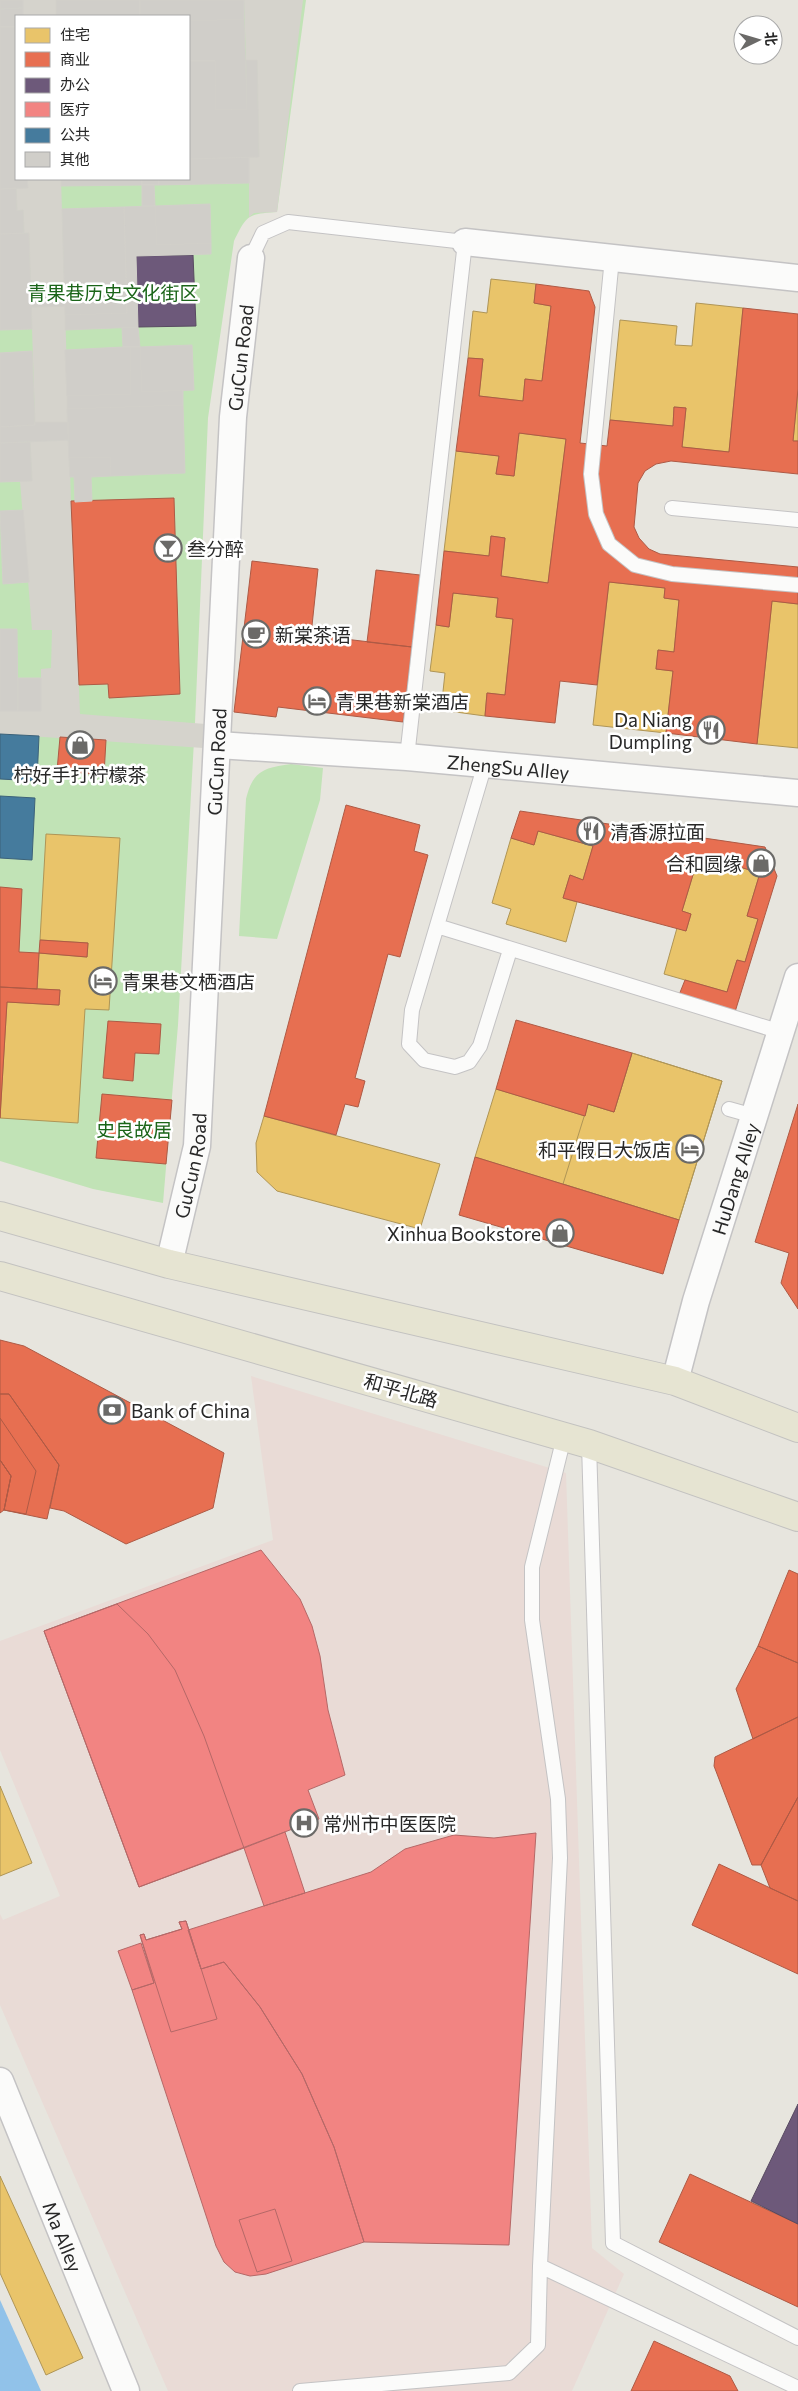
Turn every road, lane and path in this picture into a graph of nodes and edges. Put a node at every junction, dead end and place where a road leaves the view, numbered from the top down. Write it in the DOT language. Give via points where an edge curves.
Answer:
graph roads {
  1 [pos="465,242"];
  2 [pos="251,258"];
  3 [pos="612,258"];
  4 [pos="798,278"];
  5 [pos="672,508"];
  6 [pos="798,520"];
  7 [pos="798,585"];
  8 [pos="218,745"];
  9 [pos="407,757"];
  10 [pos="485,764"];
  11 [pos="798,793"];
  12 [pos="437,926"];
  13 [pos="510,950"];
  14 [pos="798,977"];
  15 [pos="781,1032"];
  16 [pos="0,1216"];
  17 [pos="170,1264"];
  18 [pos="0,1276"];
  19 [pos="675,1381"];
  20 [pos="798,1428"];
  21 [pos="576,1440"];
  22 [pos="798,1517"];
  23 [pos="0,2081"];
  24 [pos="540,2266"];
  25 [pos="798,2338"];
  26 [pos="798,2388"];
  27 [pos="126,2391"];
  28 [pos="300,2391"];
  1 -- 2 [label="lane" via="288,222 263,233"];
  1 -- 3 [label="street"];
  1 -- 9 [label="lane"];
  2 -- 8 [label="street, GuCun Road" via="233,417"];
  3 -- 4 [label="street"];
  3 -- 7 [label="lane" via="591,474 596,514 609,544 635,565 672,574"];
  5 -- 6 [label="lane"];
  8 -- 9 [label="street, ZhengSu Alley"];
  8 -- 17 [label="street, GuCun Road" via="197,1146"];
  9 -- 10 [label="street, ZhengSu Alley"];
  10 -- 11 [label="street, ZhengSu Alley"];
  10 -- 12 [label="lane"];
  12 -- 13 [label="lane"];
  12 -- 13 [label="lane" via="412,1010 409,1044 424,1060 455,1067 469,1062 480,1046"];
  13 -- 15 [label="lane"];
  14 -- 15 [label="street, HuDang Alley"];
  15 -- 19 [label="street, HuDang Alley" via="742,1113"];
  16 -- 17 [label="main road"];
  17 -- 19 [label="main road"];
  18 -- 21 [label="main road, 和平北路"];
  19 -- 20 [label="main road"];
  21 -- 22 [label="main road, 和平北路"];
  21 -- 24 [label="lane" via="532,1567 532,1620 558,1799 560,1858"];
  21 -- 25 [label="lane" via="613,2243"];
  23 -- 27 [label="street, Ma Alley"];
  24 -- 26 [label="lane"];
  24 -- 28 [label="lane" via="538,2345 509,2373"];
}
